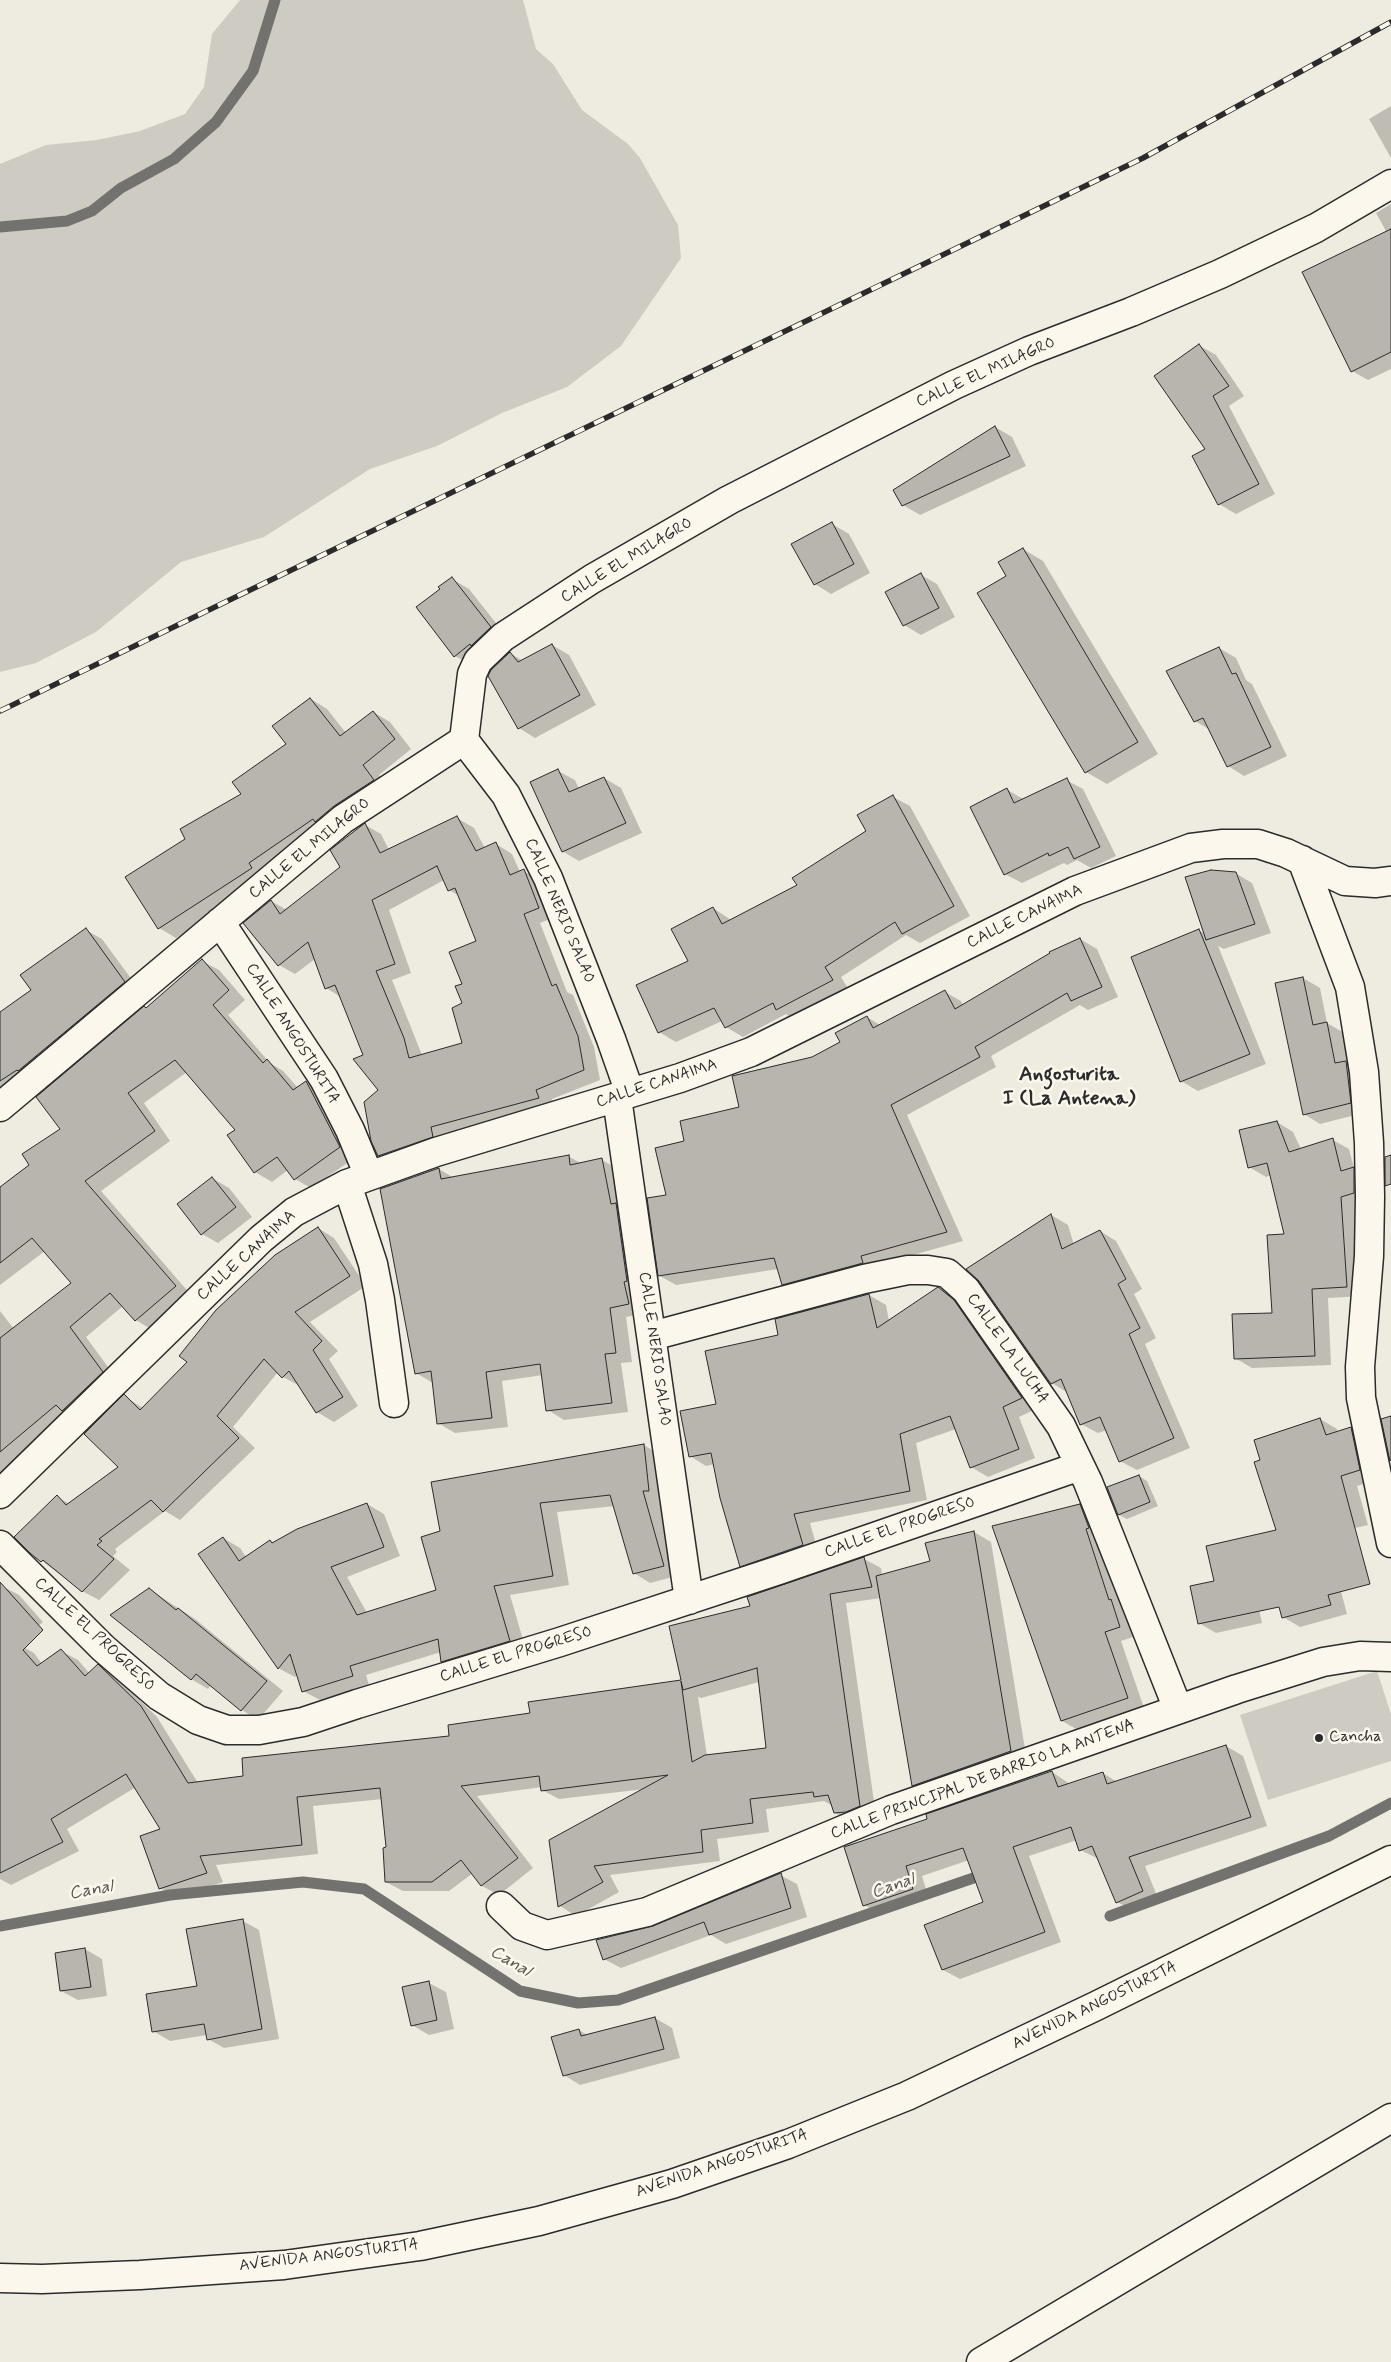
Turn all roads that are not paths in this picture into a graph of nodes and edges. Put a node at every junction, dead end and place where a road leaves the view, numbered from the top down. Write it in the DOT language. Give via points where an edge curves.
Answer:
graph roads {
  1 [pos="1391,184"];
  2 [pos="464,740"];
  3 [pos="1302,860"];
  4 [pos="1391,881"];
  5 [pos="220,922"];
  6 [pos="624,1095"];
  7 [pos="0,1107"];
  8 [pos="358,1180"];
  9 [pos="652,1336"];
  10 [pos="394,1403"];
  11 [pos="1080,1466"];
  12 [pos="0,1494"];
  13 [pos="1391,1539"];
  14 [pos="0,1545"];
  15 [pos="688,1600"];
  16 [pos="1391,1657"];
  17 [pos="1178,1710"];
  18 [pos="1391,1860"];
  19 [pos="501,1906"];
  20 [pos="1391,2118"];
  21 [pos="0,2278"];
  22 [pos="981,2362"];
  1 -- 2 [label="main road, CALLE EL MILAGRO" via="1316,228 1220,274 954,385 730,500 592,579 503,637 478,661 472,674"];
  2 -- 5 [label="main road, CALLE EL MILAGRO" via="342,819"];
  2 -- 6 [label="main road, CALLE NERIO SALAO" via="506,795 548,878 611,1038"];
  3 -- 4 [label="main road, CALLE CANAIMA" via="1346,881"];
  3 -- 6 [label="main road, CALLE CANAIMA" via="1258,844 1223,844 1191,848 1138,866 1076,891 751,1052"];
  3 -- 13 [label="main road" via="1350,987 1364,1072 1370,1197 1361,1398"];
  5 -- 7 [label="main road, CALLE EL MILAGRO"];
  5 -- 8 [label="main road, CALLE ANGOSTURITA" via="324,1079 350,1130"];
  6 -- 8 [label="main road, CALLE CANAIMA" via="436,1152"];
  6 -- 9 [label="main road, CALLE NERIO SALAO"];
  8 -- 10 [label="main road, CALLE ANGOSTURITA" via="380,1300"];
  8 -- 12 [label="main road, CALLE CANAIMA" via="294,1212 261,1239"];
  9 -- 11 [label="main road, CALLE LA LUCHA" via="864,1279 908,1270 947,1273 966,1290 1003,1340 1061,1426"];
  9 -- 15 [label="main road, CALLE NERIO SALAO"];
  11 -- 15 [label="main road, CALLE EL PROGRESO"];
  11 -- 17 [label="main road, CALLE LA LUCHA"];
  14 -- 15 [label="main road, CALLE EL PROGRESO" via="103,1648 158,1696 198,1720 227,1730 259,1730 303,1722"];
  16 -- 17 [label="main road, CALLE PRINCIPAL DE BARRIO LA ANTENA" via="1360,1656 1323,1662"];
  17 -- 19 [label="main road, CALLE PRINCIPAL DE BARRIO LA ANTENA" via="891,1810 647,1912 547,1935 522,1926"];
  18 -- 21 [label="main road, AVENIDA ANGOSTURITA" via="907,2096 788,2144 672,2184 539,2221 420,2246 342,2257 284,2265 140,2275"];
  20 -- 22 [label="main road"];
}
